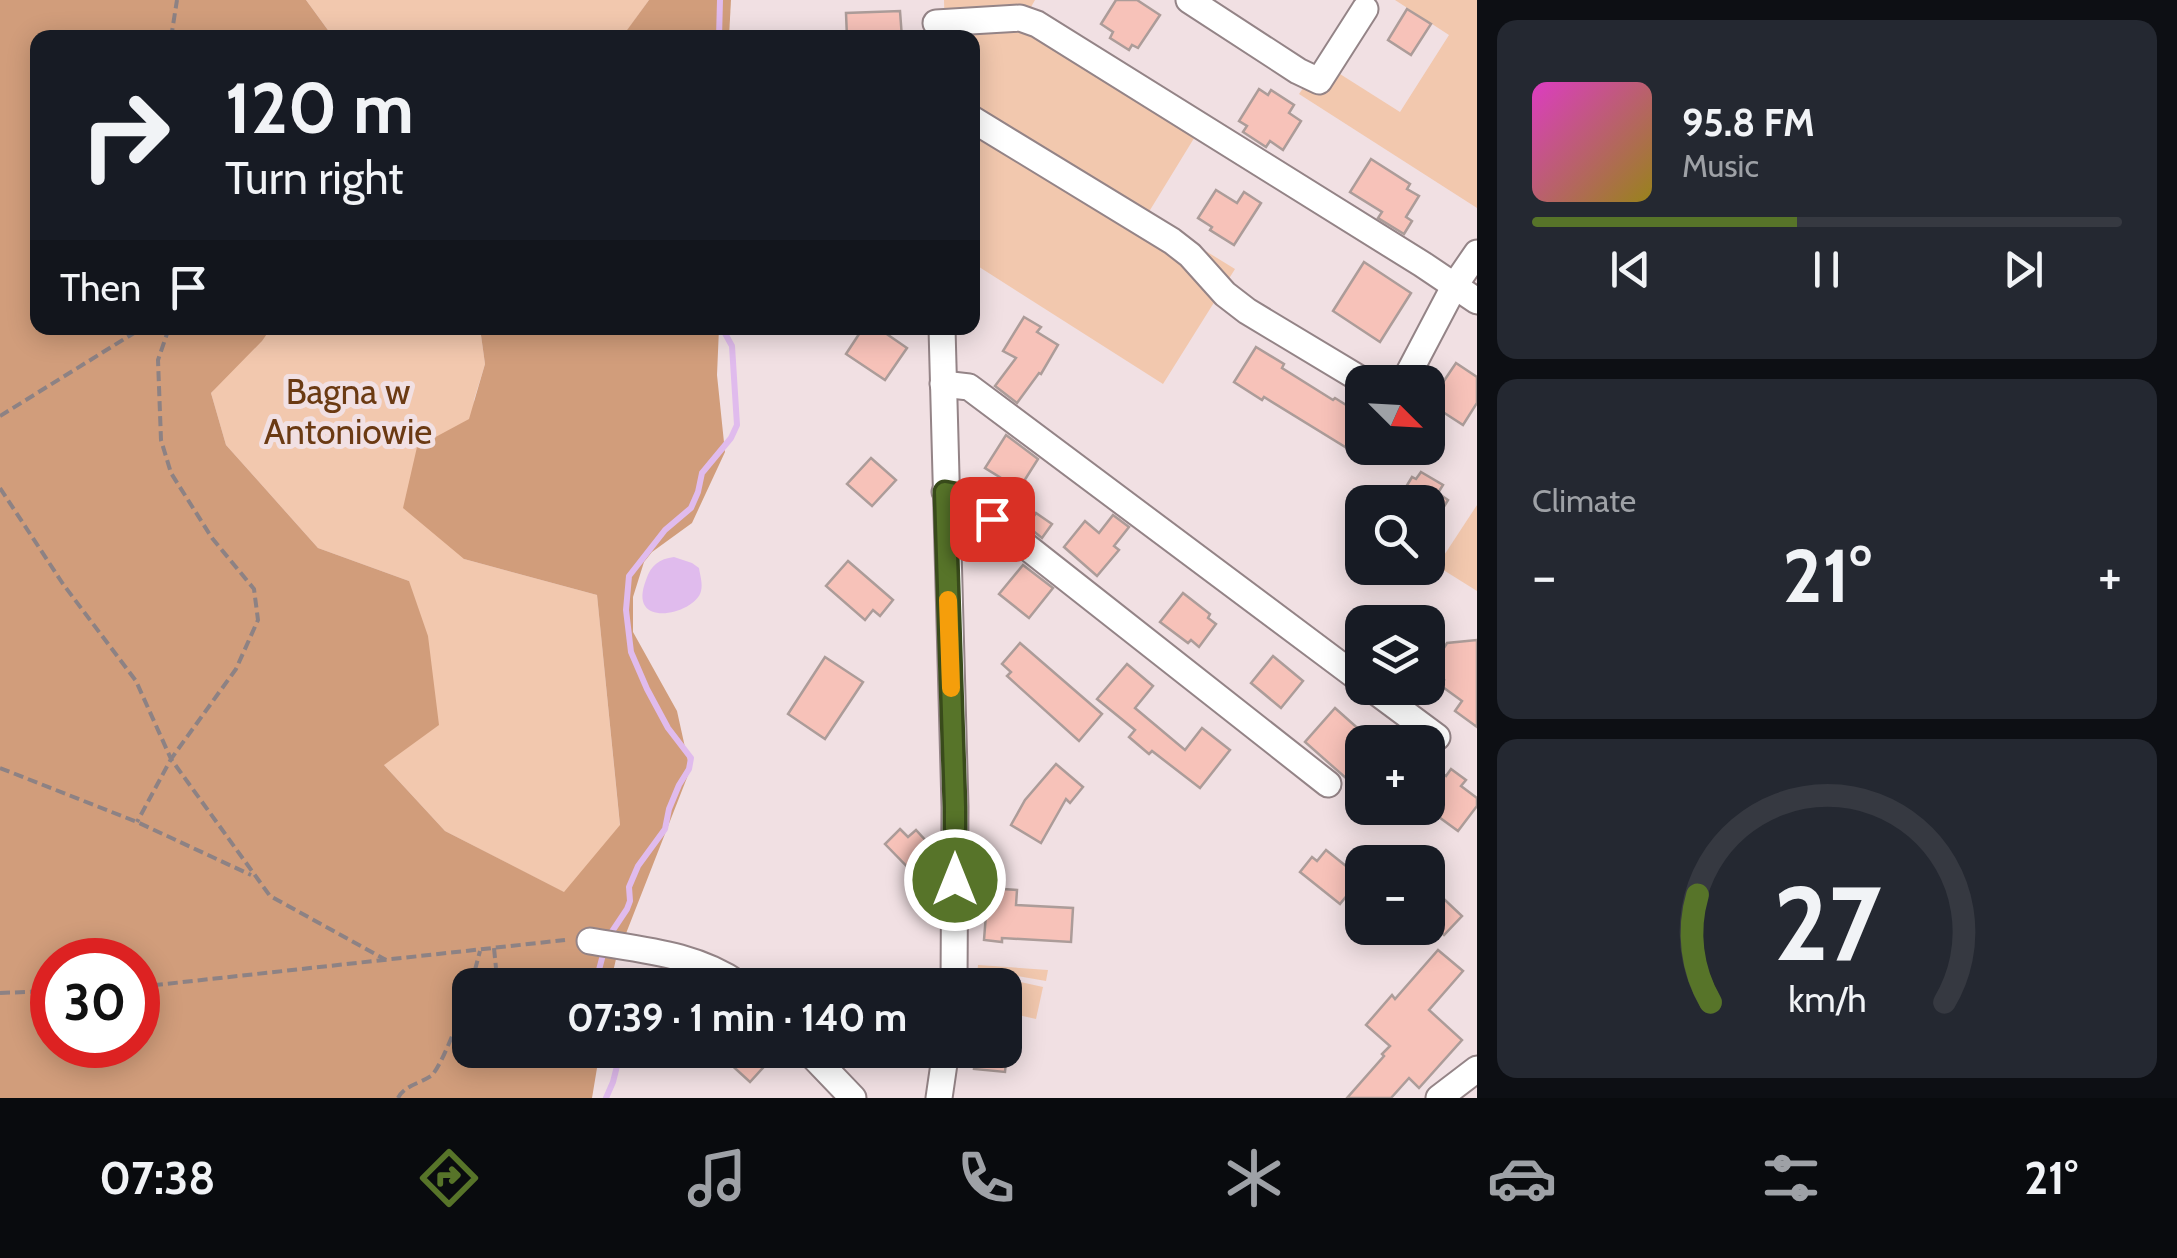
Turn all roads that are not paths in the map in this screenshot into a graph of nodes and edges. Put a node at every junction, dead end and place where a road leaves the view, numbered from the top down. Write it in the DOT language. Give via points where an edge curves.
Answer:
graph roads {
  1 [pos="1189,0"];
  2 [pos="1365,9"];
  3 [pos="936,20"];
  4 [pos="980,125"];
  5 [pos="1477,253"];
  6 [pos="1455,285"];
  7 [pos="1477,301"];
  8 [pos="942,335"];
  9 [pos="1413,365"];
  10 [pos="1345,369"];
  11 [pos="943,384"];
  12 [pos="945,492"];
  13 [pos="1345,668"];
  14 [pos="1394,705"];
  15 [pos="1421,725"];
  16 [pos="1328,784"];
  17 [pos="590,941"];
  18 [pos="712,968"];
  19 [pos="954,968"];
  20 [pos="824,1068"];
  21 [pos="943,1068"];
  22 [pos="1477,1070"];
  23 [pos="852,1098"];
  24 [pos="938,1098"];
  25 [pos="1439,1098"];
  1 -- 2 [label="street" via="1319,81"];
  3 -- 6 [label="street" via="1020,18 1037,24"];
  4 -- 10 [label="street" via="1172,241 1247,311"];
  5 -- 6 [label="street"];
  6 -- 7 [label="street"];
  6 -- 9 [label="street"];
  8 -- 11 [label="street"];
  11 -- 12 [label="street"];
  11 -- 13 [label="street" via="969,387"];
  12 -- 16 [label="street" via="961,495"];
  12 -- 19 [label="street"];
  14 -- 15 [label="street"];
  17 -- 18 [label="street"];
  20 -- 23 [label="street"];
  21 -- 24 [label="street"];
  22 -- 25 [label="street"];
}
